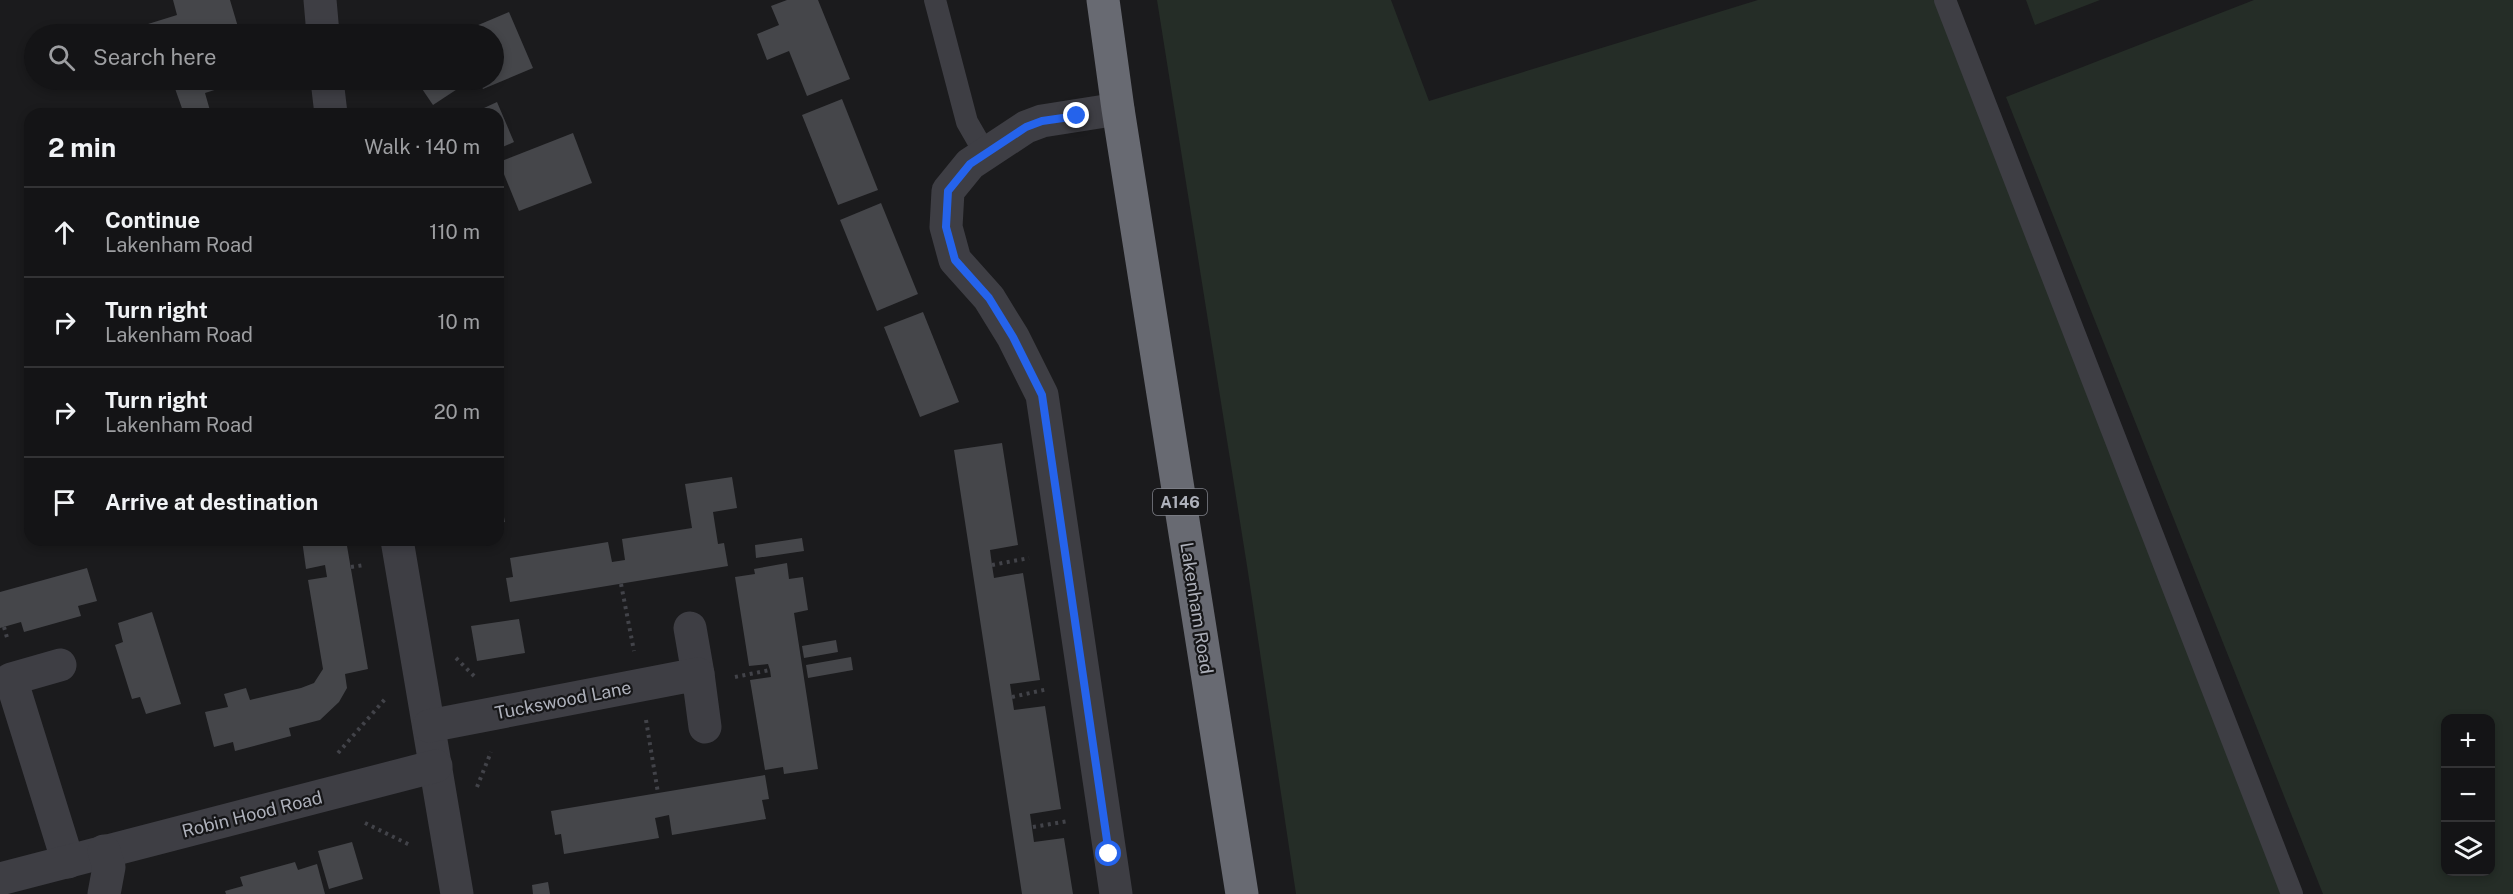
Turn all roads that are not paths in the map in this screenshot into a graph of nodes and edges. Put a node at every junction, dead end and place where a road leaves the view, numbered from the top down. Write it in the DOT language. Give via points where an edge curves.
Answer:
graph roads {
  1 [pos="320,0"];
  2 [pos="935,0"];
  3 [pos="1103,0"];
  4 [pos="1945,0"];
  5 [pos="322,24"];
  6 [pos="328,90"];
  7 [pos="330,108"];
  8 [pos="1118,109"];
  9 [pos="986,155"];
  10 [pos="398,546"];
  11 [pos="690,628"];
  12 [pos="60,665"];
  13 [pos="698,674"];
  14 [pos="5,680"];
  15 [pos="429,726"];
  16 [pos="705,727"];
  17 [pos="436,766"];
  18 [pos="104,851"];
  19 [pos="68,862"];
  20 [pos="0,879"];
  21 [pos="104,894"];
  22 [pos="457,894"];
  23 [pos="1116,894"];
  24 [pos="1242,894"];
  25 [pos="2292,894"];
  1 -- 5 [label="street"];
  2 -- 9 [label="lane" via="967,122"];
  3 -- 8 [label="highway, Lakenham Road / A146"];
  4 -- 25 [label="lane"];
  6 -- 7 [label="street"];
  8 -- 9 [label="street" via="1042,121 1026,127"];
  8 -- 24 [label="highway, Lakenham Road / A146"];
  9 -- 23 [label="street" via="970,164 948,191 946,227 955,260 989,298 1042,395"];
  10 -- 15 [label="street"];
  11 -- 13 [label="street"];
  12 -- 14 [label="street"];
  13 -- 15 [label="street, Tuckswood Lane"];
  13 -- 16 [label="street"];
  14 -- 19 [label="street"];
  15 -- 17 [label="street"];
  17 -- 18 [label="street, Robin Hood Road"];
  17 -- 22 [label="street"];
  18 -- 19 [label="street, Robin Hood Road"];
  18 -- 21 [label="street" via="109,867"];
  19 -- 20 [label="street, Robin Hood Road"];
}
